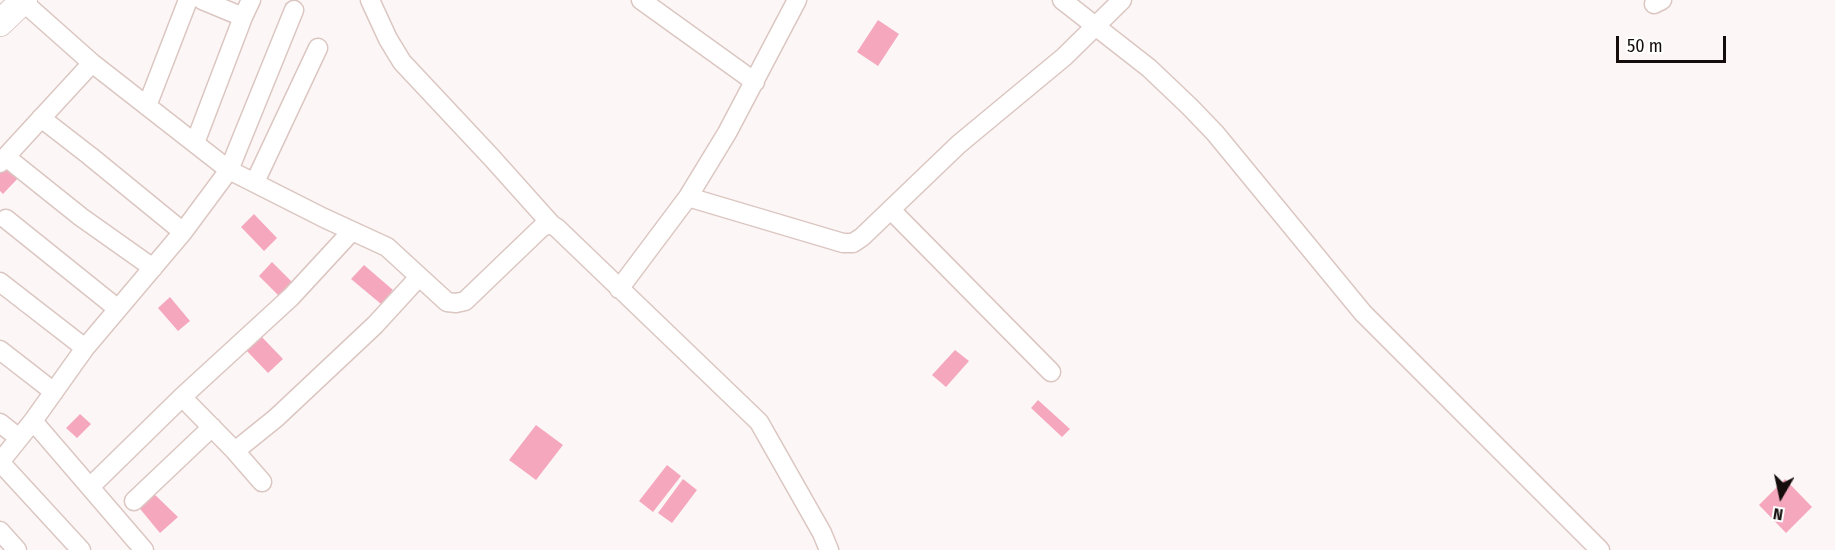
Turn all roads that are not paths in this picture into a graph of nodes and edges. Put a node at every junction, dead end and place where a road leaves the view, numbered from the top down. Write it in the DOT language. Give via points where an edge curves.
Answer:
graph roads {
  1 [pos="22,0"];
  2 [pos="188,0"];
  3 [pos="202,0"];
  4 [pos="370,0"];
  5 [pos="641,0"];
  6 [pos="797,0"];
  7 [pos="1062,0"];
  8 [pos="1122,0"];
  9 [pos="247,8"];
  10 [pos="294,10"];
  11 [pos="0,23"];
  12 [pos="1095,26"];
  13 [pos="318,48"];
  14 [pos="92,63"];
  15 [pos="755,82"];
  16 [pos="147,106"];
  17 [pos="41,118"];
  18 [pos="195,143"];
  19 [pos="3,160"];
  20 [pos="229,170"];
  21 [pos="255,182"];
  22 [pos="688,196"];
  23 [pos="891,210"];
  24 [pos="6,219"];
  25 [pos="552,225"];
  26 [pos="352,231"];
  27 [pos="183,232"];
  28 [pos="153,268"];
  29 [pos="419,277"];
  30 [pos="0,282"];
  31 [pos="619,289"];
  32 [pos="118,309"];
  33 [pos="85,348"];
  34 [pos="0,350"];
  35 [pos="1051,372"];
  36 [pos="54,392"];
  37 [pos="182,397"];
  38 [pos="33,421"];
  39 [pos="0,423"];
  40 [pos="212,427"];
  41 [pos="19,438"];
  42 [pos="235,451"];
  43 [pos="0,462"];
  44 [pos="262,482"];
  45 [pos="90,487"];
  46 [pos="134,501"];
  47 [pos="0,531"];
  48 [pos="17,550"];
  49 [pos="81,550"];
  50 [pos="144,550"];
  51 [pos="829,550"];
  52 [pos="1600,550"];
  1 -- 11 [label="street"];
  1 -- 14 [label="street"];
  2 -- 16 [label="street"];
  3 -- 9 [label="street"];
  4 -- 25 [label="street" via="402,62"];
  5 -- 15 [label="street"];
  6 -- 15 [label="street"];
  7 -- 12 [label="street"];
  8 -- 12 [label="street"];
  9 -- 18 [label="street"];
  10 -- 20 [label="street"];
  12 -- 23 [label="street" via="1064,57 959,144"];
  12 -- 52 [label="street" via="1149,68 1190,107 1364,313"];
  13 -- 21 [label="street"];
  14 -- 16 [label="street"];
  14 -- 17 [label="street"];
  15 -- 22 [label="street"];
  16 -- 18 [label="street"];
  17 -- 19 [label="street"];
  17 -- 27 [label="street"];
  18 -- 20 [label="street"];
  19 -- 28 [label="street"];
  20 -- 21 [label="street"];
  20 -- 27 [label="street"];
  21 -- 26 [label="street"];
  22 -- 23 [label="street" via="843,243 853,243 862,237"];
  22 -- 31 [label="street"];
  23 -- 35 [label="street"];
  24 -- 32 [label="street"];
  25 -- 29 [label="street" via="541,228 465,301 447,302"];
  25 -- 31 [label="street"];
  26 -- 29 [label="street" via="387,247"];
  26 -- 37 [label="street" via="291,297"];
  27 -- 28 [label="street"];
  28 -- 32 [label="street"];
  29 -- 42 [label="street" via="375,325"];
  30 -- 33 [label="street"];
  31 -- 51 [label="street" via="759,422"];
  32 -- 33 [label="street"];
  33 -- 36 [label="street"];
  34 -- 36 [label="street"];
  36 -- 38 [label="street"];
  37 -- 40 [label="street"];
  37 -- 45 [label="street"];
  38 -- 41 [label="street"];
  38 -- 45 [label="street"];
  39 -- 41 [label="street"];
  40 -- 42 [label="street"];
  40 -- 46 [label="street"];
  41 -- 43 [label="street"];
  42 -- 44 [label="street"];
  43 -- 49 [label="street"];
  45 -- 50 [label="street"];
  47 -- 48 [label="street"];
}
